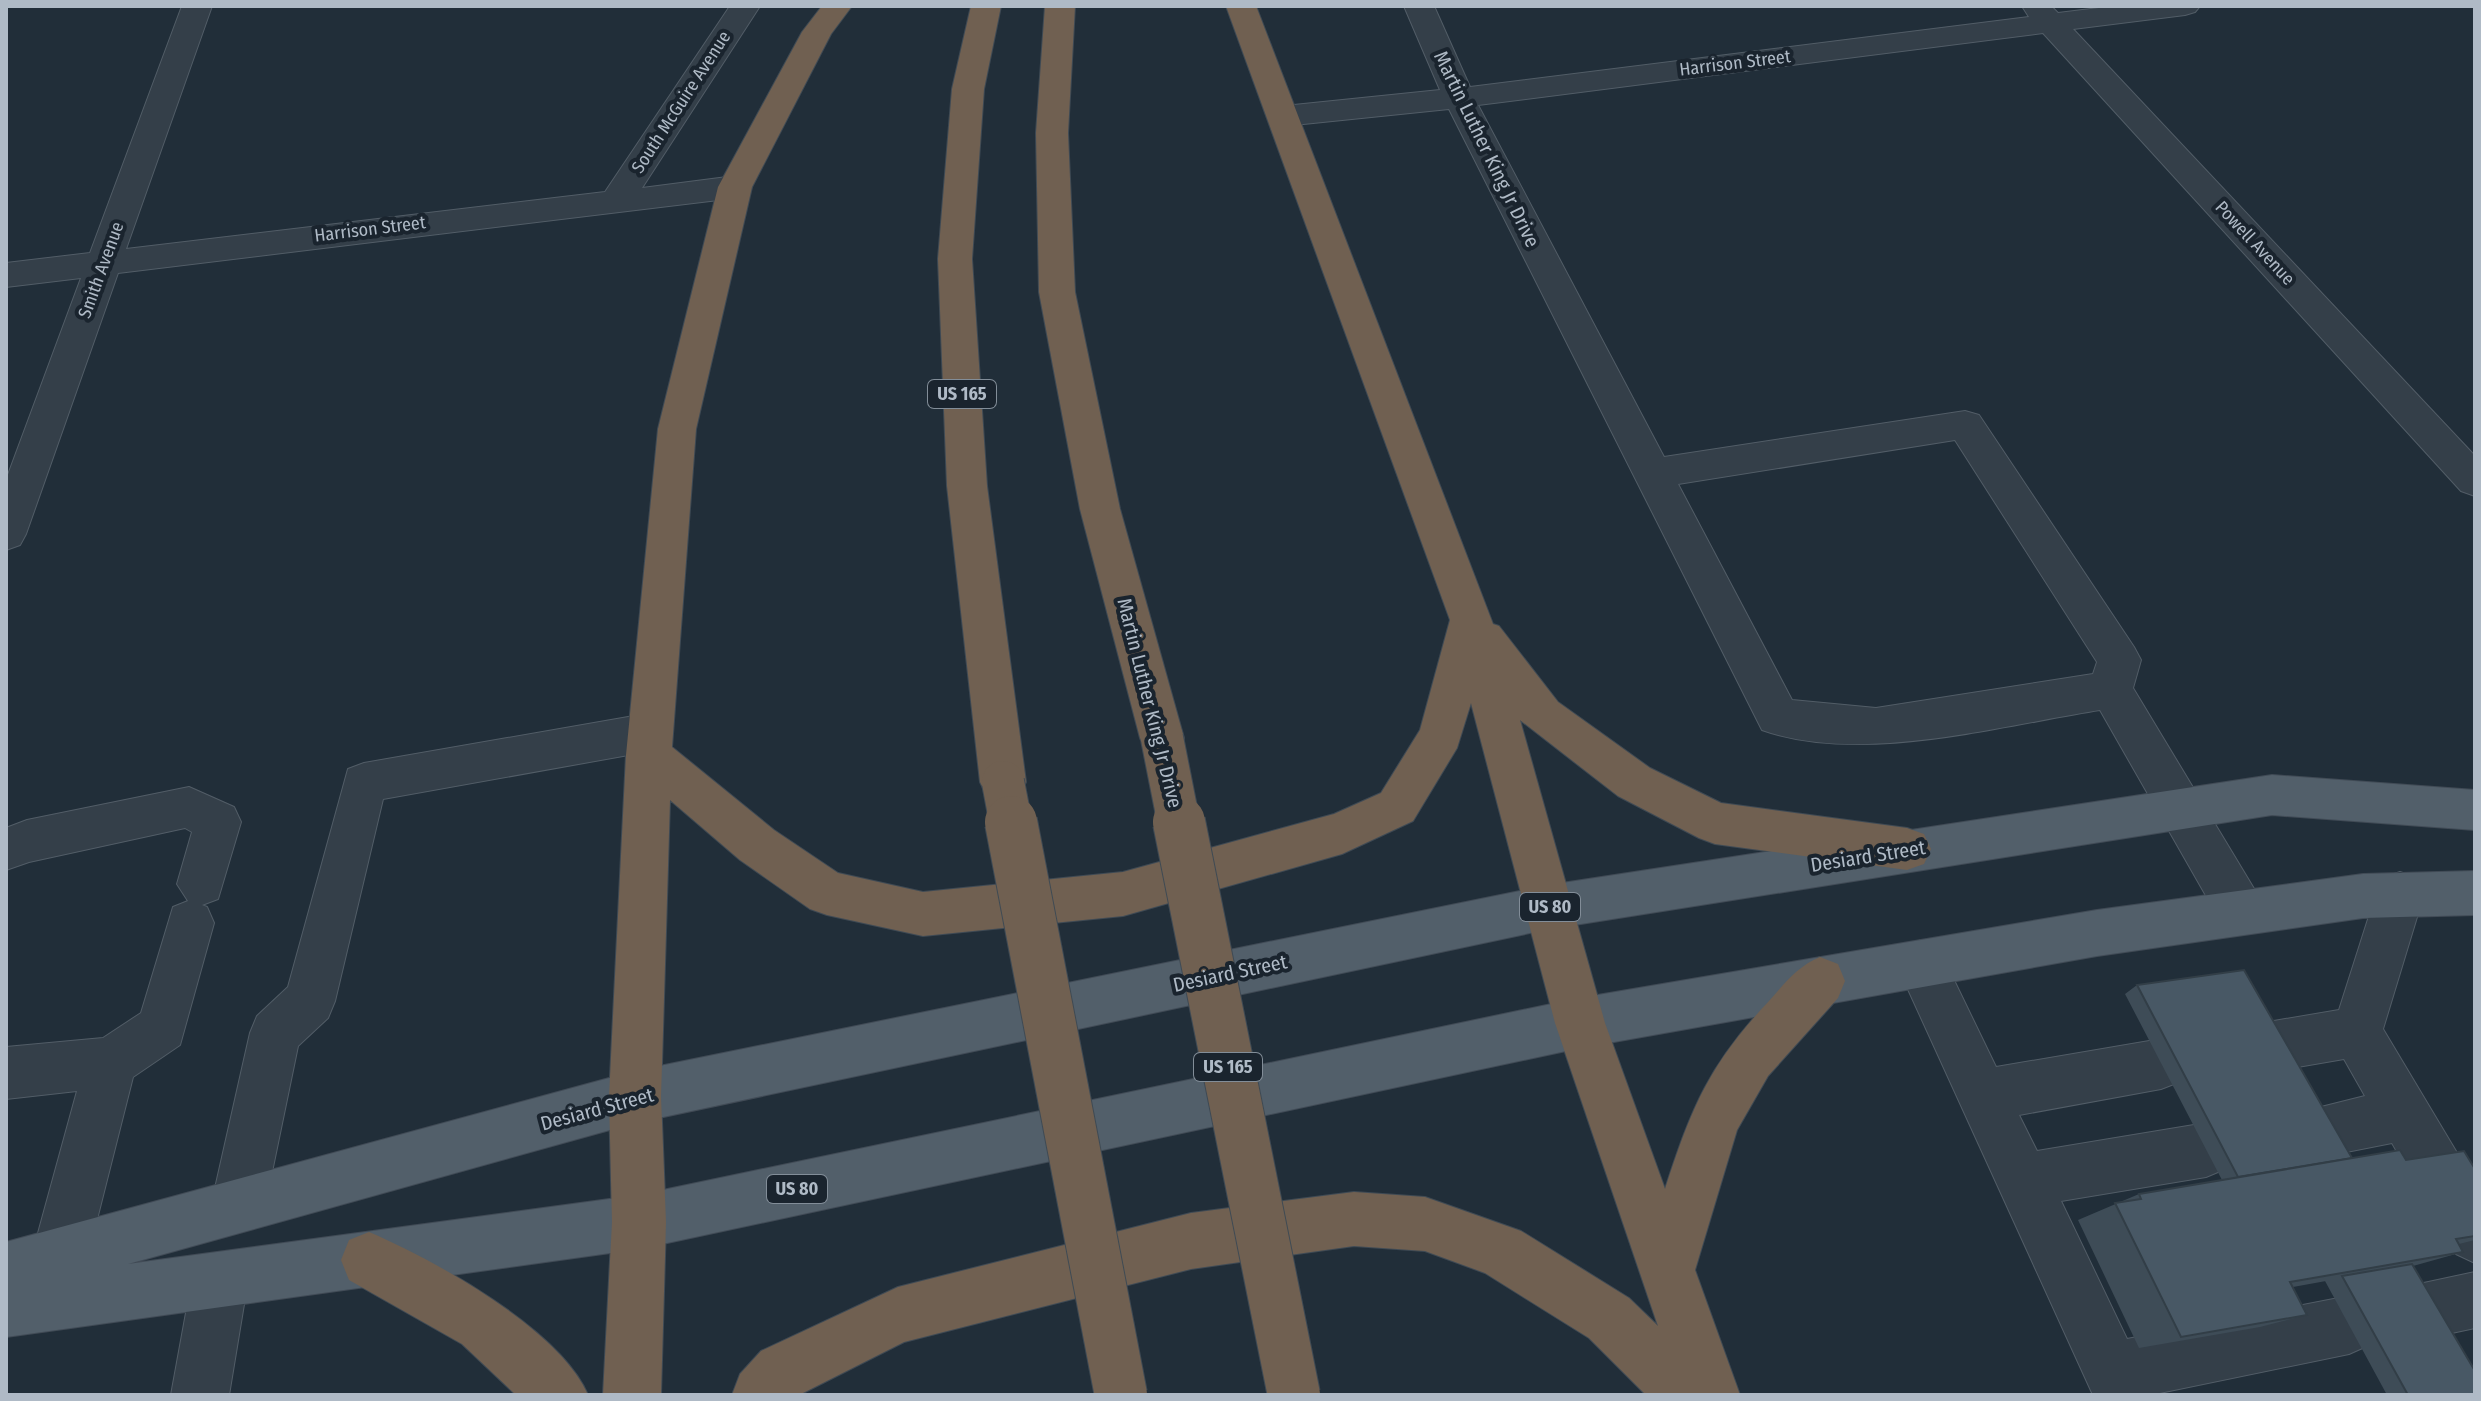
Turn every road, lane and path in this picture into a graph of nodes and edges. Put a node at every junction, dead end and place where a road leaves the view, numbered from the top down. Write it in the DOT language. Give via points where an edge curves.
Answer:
graph roads {
  1 [pos="197,6"];
  2 [pos="745,6"];
  3 [pos="837,6"];
  4 [pos="986,6"];
  5 [pos="1060,6"];
  6 [pos="1241,6"];
  7 [pos="1419,6"];
  8 [pos="2185,6"];
  9 [pos="2044,15"];
  10 [pos="1459,98"];
  11 [pos="1284,116"];
  12 [pos="735,187"];
  13 [pos="618,198"];
  14 [pos="103,262"];
  15 [pos="6,275"];
  16 [pos="1653,473"];
  17 [pos="2475,481"];
  18 [pos="6,534"];
  19 [pos="1471,620"];
  20 [pos="2111,690"];
  21 [pos="650,743"];
  22 [pos="2475,787"];
  23 [pos="2423,807"];
  24 [pos="2180,808"];
  25 [pos="2475,810"];
  26 [pos="6,849"];
  27 [pos="1907,849"];
  28 [pos="2446,896"];
  29 [pos="1549,907"];
  30 [pos="2242,913"];
  31 [pos="1921,963"];
  32 [pos="1820,981"];
  33 [pos="1580,1023"];
  34 [pos="2357,1032"];
  35 [pos="2268,1047"];
  36 [pos="111,1062"];
  37 [pos="2161,1064"];
  38 [pos="6,1073"];
  39 [pos="1983,1095"];
  40 [pos="635,1097"];
  41 [pos="2404,1114"];
  42 [pos="2316,1132"];
  43 [pos="2206,1150"];
  44 [pos="2023,1180"];
  45 [pos="238,1206"];
  46 [pos="639,1222"];
  47 [pos="2475,1235"];
  48 [pos="60,1255"];
  49 [pos="369,1260"];
  50 [pos="1668,1268"];
  51 [pos="6,1270"];
  52 [pos="220,1280"];
  53 [pos="2475,1300"];
  54 [pos="6,1309"];
  55 [pos="2419,1312"];
  56 [pos="2349,1325"];
  57 [pos="2117,1388"];
  58 [pos="200,1395"];
  59 [pos="559,1395"];
  60 [pos="632,1395"];
  61 [pos="761,1395"];
  62 [pos="1121,1395"];
  63 [pos="1294,1395"];
  64 [pos="1688,1395"];
  65 [pos="1711,1395"];
  1 -- 14 [label="street, Smith Avenue"];
  2 -- 13 [label="street, South McGuire Avenue"];
  3 -- 12 [label="highway" via="817,32"];
  4 -- 62 [label="highway, US 165, bridge" via="968,89 955,259 967,486 1003,782"];
  5 -- 63 [label="highway, Martin Luther King Jr Drive / US 165, bridge" via="1052,133 1057,292 1100,509 1162,738"];
  6 -- 11 [label="highway"];
  7 -- 10 [label="street, Martin Luther King Jr Drive"];
  8 -- 9 [label="street, Harrison Street"];
  9 -- 10 [label="street, Harrison Street"];
  9 -- 17 [label="street, Powell Avenue"];
  10 -- 11 [label="street, Harrison Street"];
  10 -- 16 [label="street, Martin Luther King Jr Drive"];
  11 -- 19 [label="highway"];
  12 -- 13 [label="street, Harrison Street"];
  12 -- 21 [label="highway" via="677,429"];
  13 -- 14 [label="street, Harrison Street"];
  14 -- 15 [label="street, Harrison Street"];
  14 -- 18 [label="street, Smith Avenue"];
  16 -- 20 [label="street, Martin Luther King Jr Drive" via="1778,717 1876,727"];
  16 -- 20 [label="street" via="1965,425 2119,660"];
  19 -- 21 [label="highway" via="1441,735 1397,807 1342,833 1123,894 923,914 827,893 757,845"];
  19 -- 27 [label="highway" via="1542,715 1634,782 1715,823"];
  19 -- 29 [label="highway"];
  20 -- 24 [label="street"];
  21 -- 40 [label="highway"];
  21 -- 45 [label="street" via="364,783 310,1001 275,1033"];
  22 -- 23 [label="street"];
  23 -- 24 [label="main road, Desiard Street / US 80" via="2272,795"];
  23 -- 25 [label="main road, Desiard Street / US 80"];
  24 -- 27 [label="main road, Desiard Street / US 80"];
  24 -- 30 [label="street"];
  26 -- 36 [label="street" via="189,807 218,822 162,1028"];
  27 -- 29 [label="main road, Desiard Street / US 80"];
  28 -- 30 [label="main road, US 80"];
  28 -- 34 [label="street"];
  29 -- 33 [label="highway"];
  29 -- 40 [label="main road, Desiard Street / US 80"];
  30 -- 31 [label="main road, US 80"];
  31 -- 32 [label="main road, US 80"];
  31 -- 39 [label="street"];
  32 -- 33 [label="main road, US 80"];
  32 -- 50 [label="highway" via="1750,1058 1714,1119"];
  33 -- 46 [label="main road, US 80"];
  33 -- 50 [label="highway"];
  34 -- 35 [label="street"];
  34 -- 41 [label="street"];
  36 -- 38 [label="street"];
  36 -- 48 [label="street"];
  37 -- 39 [label="street"];
  39 -- 44 [label="street"];
  40 -- 45 [label="main road, Desiard Street / US 80"];
  40 -- 46 [label="highway"];
  41 -- 42 [label="street"];
  41 -- 47 [label="street"];
  43 -- 44 [label="street"];
  44 -- 57 [label="street"];
  45 -- 48 [label="main road, Desiard Street / US 80"];
  46 -- 49 [label="main road, US 80"];
  46 -- 60 [label="highway"];
  48 -- 51 [label="main road, Desiard Street / US 80"];
  49 -- 52 [label="main road, US 80"];
  49 -- 59 [label="highway" via="482,1324"];
  50 -- 65 [label="highway"];
  52 -- 54 [label="main road, US 80"];
  52 -- 58 [label="street"];
  53 -- 55 [label="street"];
  56 -- 57 [label="street"];
  61 -- 64 [label="highway" via="781,1371 898,1315 1191,1241 1354,1219 1425,1224 1501,1251 1609,1318"];
}
